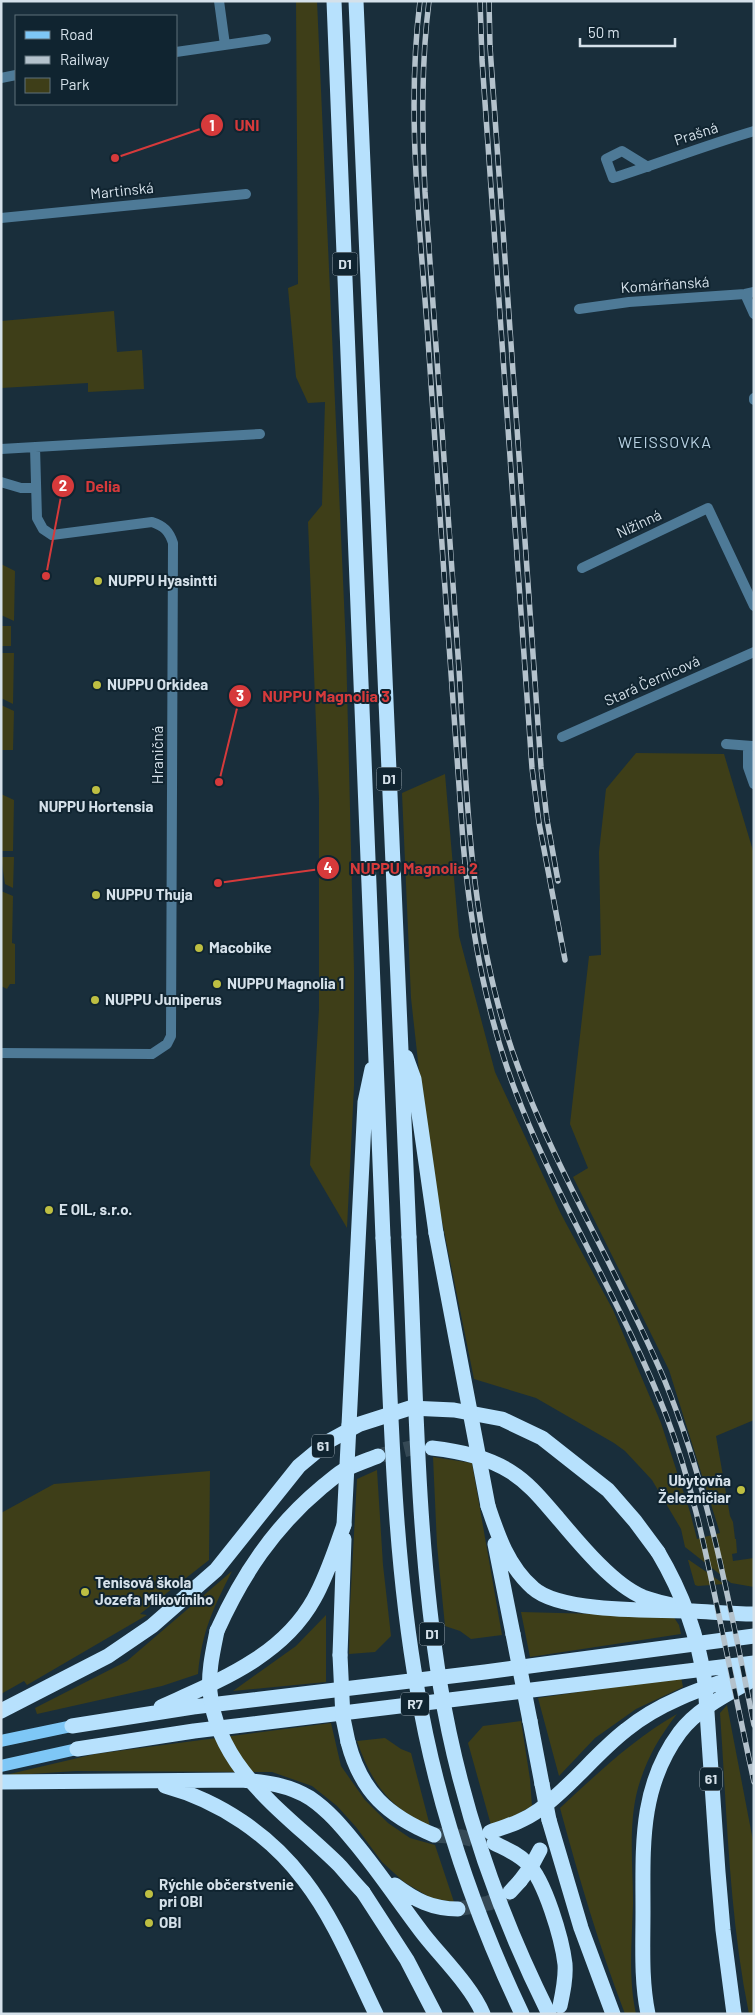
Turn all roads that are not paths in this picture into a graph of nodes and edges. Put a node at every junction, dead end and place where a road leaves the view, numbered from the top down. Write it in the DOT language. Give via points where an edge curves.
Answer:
graph roads {
  1 [pos="219,1"];
  2 [pos="334,1"];
  3 [pos="356,1"];
  4 [pos="266,39"];
  5 [pos="225,45"];
  6 [pos="178,52"];
  7 [pos="15,75"];
  8 [pos="1,78"];
  9 [pos="754,132"];
  10 [pos="648,167"];
  11 [pos="246,194"];
  12 [pos="1,218"];
  13 [pos="749,293"];
  14 [pos="579,309"];
  15 [pos="754,314"];
  16 [pos="260,434"];
  17 [pos="36,447"];
  18 [pos="1,449"];
  19 [pos="1,482"];
  20 [pos="36,488"];
  21 [pos="582,568"];
  22 [pos="754,606"];
  23 [pos="754,652"];
  24 [pos="562,737"];
  25 [pos="726,744"];
  26 [pos="751,746"];
  27 [pos="754,784"];
  28 [pos="401,1044"];
  29 [pos="377,1046"];
  30 [pos="1,1053"];
  31 [pos="432,1448"];
  32 [pos="378,1456"];
  33 [pos="488,1506"];
  34 [pos="344,1525"];
  35 [pos="693,1611"];
  36 [pos="754,1614"];
  37 [pos="754,1636"];
  38 [pos="754,1663"];
  39 [pos="754,1671"];
  40 [pos="754,1679"];
  41 [pos="1,1711"];
  42 [pos="144,1714"];
  43 [pos="72,1726"];
  44 [pos="1,1741"];
  45 [pos="76,1749"];
  46 [pos="1,1766"];
  47 [pos="149,1781"];
  48 [pos="1,1782"];
  49 [pos="549,1820"];
  50 [pos="434,1835"];
  51 [pos="384,1877"];
  52 [pos="515,1887"];
  53 [pos="458,1909"];
  54 [pos="554,2010"];
  55 [pos="434,2012"];
  56 [pos="376,2014"];
  57 [pos="483,2014"];
  58 [pos="522,2014"];
  59 [pos="613,2014"];
  60 [pos="648,2014"];
  61 [pos="734,2014"];
  1 -- 5 [label="street"];
  2 -- 29 [label="highway, D1"];
  3 -- 28 [label="highway, D1"];
  4 -- 5 [label="street"];
  5 -- 6 [label="street"];
  7 -- 8 [label="street"];
  9 -- 10 [label="street, Prašná" via="700,147"];
  11 -- 12 [label="street, Martinská"];
  13 -- 14 [label="street, Komárňanská"];
  13 -- 15 [label="street"];
  16 -- 17 [label="street"];
  17 -- 18 [label="street"];
  17 -- 20 [label="street"];
  19 -- 20 [label="street" via="21,488"];
  20 -- 30 [label="street, Hraničná" via="36,518 52,535 152,522 166,529 173,543 172,1036 167,1044 152,1054"];
  21 -- 22 [label="street, Nížinná" via="708,508"];
  23 -- 24 [label="street, Stará Černicová"];
  25 -- 26 [label="street"];
  26 -- 27 [label="street" via="748,767"];
  28 -- 33 [label="highway, bridge" via="414,1079 436,1233"];
  28 -- 54 [label="highway, D1, bridge" via="422,1530 440,1686 468,1806 485,1862 506,1920"];
  29 -- 34 [label="highway, bridge" via="365,1102"];
  29 -- 58 [label="highway, D1, bridge" via="397,1522 417,1688 428,1746 463,1870 484,1930"];
  31 -- 35 [label="highway" via="458,1451 511,1472 532,1487 613,1578 641,1596"];
  32 -- 55 [label="highway, bridge" via="344,1469 305,1501 273,1535 251,1565 217,1631 210,1668 210,1692 215,1716 236,1763 254,1786 340,1866 363,1892 407,1960"];
  33 -- 35 [label="highway" via="510,1561 534,1590 558,1601 579,1605"];
  33 -- 49 [label="highway, bridge"];
  34 -- 42 [label="highway" via="313,1601 299,1622 277,1643 239,1671"];
  34 -- 50 [label="highway, bridge" via="340,1686 348,1742 363,1778 381,1802 402,1820"];
  35 -- 36 [label="highway"];
  37 -- 42 [label="highway, R7"];
  38 -- 45 [label="highway, R7" via="194,1731"];
  39 -- 54 [label="highway" via="649,1712 602,1750 538,1811 492,1838 528,1863 541,1882 565,1964 565,1985"];
  40 -- 60 [label="highway" via="717,1700 680,1731 668,1750 650,1797 645,1815 644,1843 643,1968"];
  41 -- 61 [label="highway, 61, bridge" via="108,1656 152,1626 216,1570 299,1466 329,1441 360,1424 410,1408 454,1410 502,1419 542,1438 608,1490 658,1552 688,1609 705,1683 723,1930"];
  42 -- 43 [label="highway, R7"];
  43 -- 44 [label="main road"];
  45 -- 46 [label="main road"];
  47 -- 48 [label="highway"];
  47 -- 51 [label="highway" via="241,1780 290,1788 331,1814"];
  47 -- 56 [label="highway" via="204,1800 246,1824 290,1862 324,1910"];
  49 -- 52 [label="highway, bridge" via="540,1850"];
  49 -- 59 [label="highway" via="581,1928"];
  51 -- 53 [label="highway" via="427,1906"];
  51 -- 57 [label="highway" via="422,1932 474,1997"];
}
